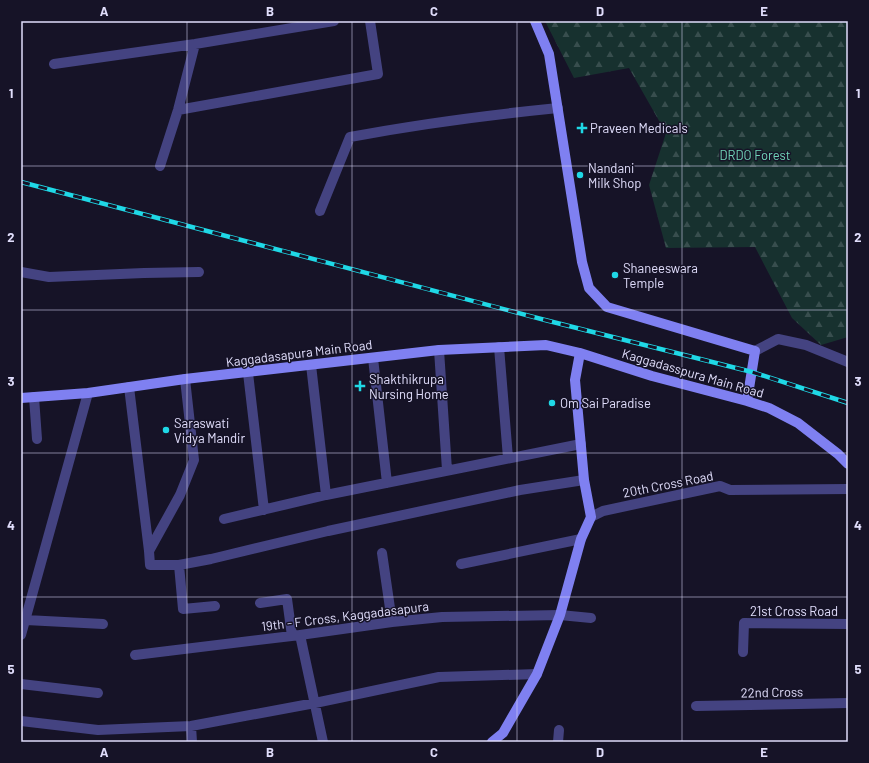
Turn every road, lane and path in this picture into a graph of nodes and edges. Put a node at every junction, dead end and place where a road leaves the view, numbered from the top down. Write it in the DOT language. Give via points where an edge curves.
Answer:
graph roads {
  1 [pos="334,21"];
  2 [pos="370,21"];
  3 [pos="535,21"];
  4 [pos="195,44"];
  5 [pos="54,64"];
  6 [pos="558,108"];
  7 [pos="178,110"];
  8 [pos="160,166"];
  9 [pos="320,211"];
  10 [pos="21,272"];
  11 [pos="200,272"];
  12 [pos="498,347"];
  13 [pos="438,350"];
  14 [pos="754,351"];
  15 [pos="580,353"];
  16 [pos="373,358"];
  17 [pos="848,362"];
  18 [pos="312,365"];
  19 [pos="248,373"];
  20 [pos="185,379"];
  21 [pos="128,387"];
  22 [pos="88,393"];
  23 [pos="34,397"];
  24 [pos="21,398"];
  25 [pos="747,401"];
  26 [pos="37,439"];
  27 [pos="580,444"];
  28 [pos="508,458"];
  29 [pos="848,464"];
  30 [pos="447,470"];
  31 [pos="584,480"];
  32 [pos="387,483"];
  33 [pos="848,489"];
  34 [pos="326,495"];
  35 [pos="264,510"];
  36 [pos="591,517"];
  37 [pos="224,519"];
  38 [pos="581,539"];
  39 [pos="149,551"];
  40 [pos="382,553"];
  41 [pos="461,564"];
  42 [pos="179,565"];
  43 [pos="260,603"];
  44 [pos="215,606"];
  45 [pos="560,616"];
  46 [pos="591,618"];
  47 [pos="26,620"];
  48 [pos="392,622"];
  49 [pos="103,624"];
  50 [pos="848,624"];
  51 [pos="21,635"];
  52 [pos="296,636"];
  53 [pos="743,652"];
  54 [pos="135,654"];
  55 [pos="536,674"];
  56 [pos="21,684"];
  57 [pos="98,693"];
  58 [pos="315,703"];
  59 [pos="848,703"];
  60 [pos="696,706"];
  61 [pos="21,721"];
  62 [pos="191,726"];
  63 [pos="559,730"];
  64 [pos="192,742"];
  65 [pos="323,742"];
  66 [pos="492,742"];
  67 [pos="558,742"];
  1 -- 4 [label="street"];
  2 -- 7 [label="street" via="378,74"];
  3 -- 6 [label="street" via="549,54"];
  4 -- 5 [label="street"];
  4 -- 7 [label="street"];
  6 -- 9 [label="street" via="350,136"];
  6 -- 14 [label="street" via="582,262 589,288 607,307"];
  7 -- 8 [label="street"];
  10 -- 11 [label="street" via="49,277"];
  12 -- 13 [label="street, Kaggadasapura Main Road"];
  12 -- 15 [label="street, Kaggadasapura Main Road" via="546,344"];
  12 -- 28 [label="street"];
  13 -- 16 [label="street, Kaggadasapura Main Road"];
  13 -- 30 [label="street"];
  14 -- 17 [label="street" via="778,339 806,345"];
  14 -- 25 [label="street"];
  15 -- 25 [label="street, Kaggadasspura Main Road" via="652,376"];
  15 -- 27 [label="street" via="575,380"];
  16 -- 18 [label="street, Kaggadasapura Main Road"];
  16 -- 32 [label="street"];
  18 -- 19 [label="street, Kaggadasapura Main Road"];
  18 -- 34 [label="street"];
  19 -- 20 [label="street, Kaggadasapura Main Road"];
  19 -- 35 [label="street"];
  20 -- 21 [label="street, Kaggadasapura Main Road"];
  20 -- 39 [label="street" via="194,460 180,495"];
  21 -- 22 [label="street, Kaggadasapura Main Road"];
  21 -- 39 [label="street"];
  22 -- 23 [label="street, Kaggadasapura Main Road"];
  22 -- 47 [label="street"];
  23 -- 24 [label="street, Kaggadasapura Main Road"];
  23 -- 26 [label="street"];
  25 -- 29 [label="street, Kaggadasspura Main Road" via="798,422"];
  27 -- 28 [label="street"];
  27 -- 31 [label="street"];
  28 -- 30 [label="street"];
  30 -- 32 [label="street"];
  31 -- 36 [label="street"];
  31 -- 42 [label="street" via="505,493"];
  32 -- 34 [label="street"];
  33 -- 36 [label="street, 20th Cross Road" via="730,490 720,486 603,511"];
  34 -- 35 [label="street"];
  35 -- 37 [label="street"];
  36 -- 38 [label="street"];
  38 -- 41 [label="street"];
  38 -- 45 [label="street"];
  39 -- 42 [label="street" via="150,565"];
  40 -- 48 [label="street"];
  42 -- 44 [label="street" via="183,609"];
  43 -- 52 [label="street" via="286,599"];
  45 -- 46 [label="street, 19th - F Cross, Kaggadasapura"];
  45 -- 48 [label="street, 19th - F Cross, Kaggadasapura" via="442,617"];
  45 -- 55 [label="street"];
  47 -- 49 [label="street"];
  47 -- 51 [label="street"];
  48 -- 52 [label="street, 19th - F Cross, Kaggadasapura"];
  50 -- 53 [label="street, 21st Cross Road" via="744,623"];
  52 -- 54 [label="street, 19th - F Cross, Kaggadasapura"];
  52 -- 58 [label="street"];
  55 -- 58 [label="street" via="439,677"];
  55 -- 66 [label="street" via="503,732"];
  56 -- 57 [label="street"];
  58 -- 62 [label="street"];
  58 -- 65 [label="street"];
  59 -- 60 [label="street, 22nd Cross"];
  61 -- 62 [label="street" via="98,730"];
  62 -- 64 [label="street"];
  63 -- 67 [label="street"];
}
